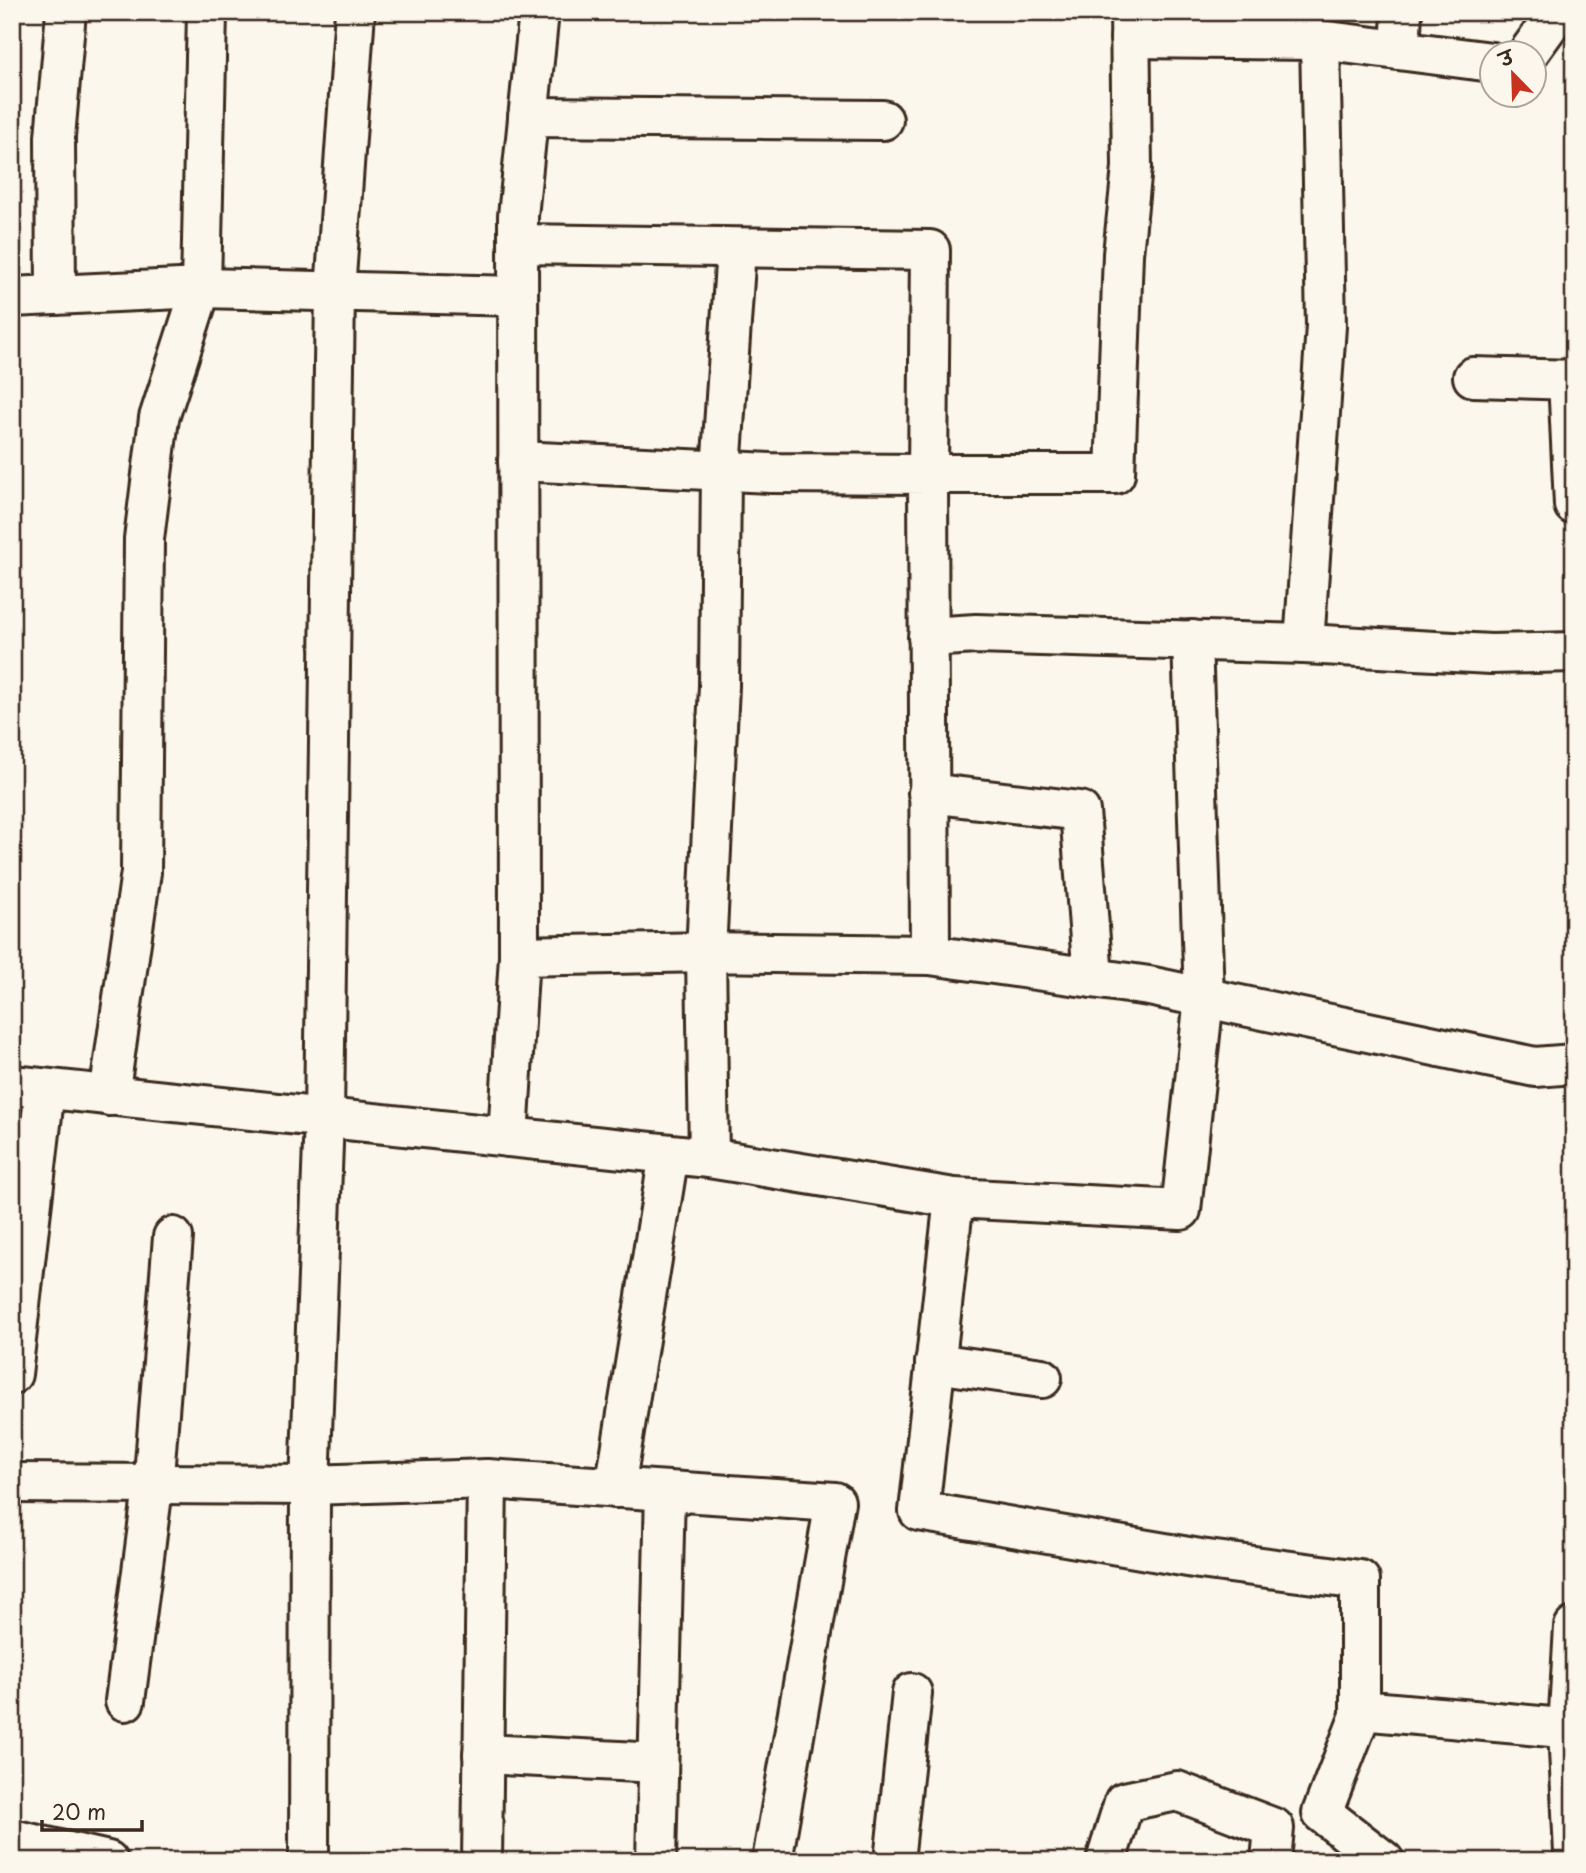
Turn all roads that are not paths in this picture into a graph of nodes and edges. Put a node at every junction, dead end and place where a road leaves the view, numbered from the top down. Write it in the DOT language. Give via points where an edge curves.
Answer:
graph roads {
  1 [pos="66,12"];
  2 [pos="207,12"];
  3 [pos="355,12"];
  4 [pos="539,12"];
  5 [pos="1402,12"];
  6 [pos="1558,12"];
  7 [pos="1130,25"];
  8 [pos="1539,38"];
  9 [pos="1321,40"];
  10 [pos="1400,50"];
  11 [pos="1478,60"];
  12 [pos="528,117"];
  13 [pos="883,120"];
  14 [pos="519,244"];
  15 [pos="736,249"];
  16 [pos="201,288"];
  17 [pos="335,291"];
  18 [pos="56,295"];
  19 [pos="518,296"];
  20 [pos="12,297"];
  21 [pos="1473,377"];
  22 [pos="1571,379"];
  23 [pos="518,461"];
  24 [pos="721,471"];
  25 [pos="928,474"];
  26 [pos="1574,505"];
  27 [pos="928,637"];
  28 [pos="1192,640"];
  29 [pos="1304,644"];
  30 [pos="1574,652"];
  31 [pos="928,793"];
  32 [pos="706,952"];
  33 [pos="930,954"];
  34 [pos="519,956"];
  35 [pos="1093,978"];
  36 [pos="1204,998"];
  37 [pos="1574,1064"];
  38 [pos="29,1087"];
  39 [pos="109,1096"];
  40 [pos="324,1118"];
  41 [pos="508,1137"];
  42 [pos="669,1154"];
  43 [pos="709,1158"];
  44 [pos="954,1198"];
  45 [pos="173,1237"];
  46 [pos="935,1363"];
  47 [pos="12,1374"];
  48 [pos="1042,1378"];
  49 [pos="487,1479"];
  50 [pos="12,1483"];
  51 [pos="151,1484"];
  52 [pos="310,1485"];
  53 [pos="615,1488"];
  54 [pos="665,1491"];
  55 [pos="1574,1627"];
  56 [pos="912,1693"];
  57 [pos="125,1701"];
  58 [pos="1363,1709"];
  59 [pos="1571,1729"];
  60 [pos="483,1754"];
  61 [pos="658,1763"];
  62 [pos="12,1839"];
  63 [pos="1574,1853"];
  64 [pos="108,1861"];
  65 [pos="309,1861"];
  66 [pos="482,1861"];
  67 [pos="656,1861"];
  68 [pos="772,1861"];
  69 [pos="894,1861"];
  70 [pos="1107,1861"];
  71 [pos="1271,1861"];
  72 [pos="1384,1861"];
  1 -- 18 [label="street" via="55,136"];
  2 -- 16 [label="street"];
  3 -- 17 [label="street"];
  4 -- 12 [label="street"];
  5 -- 10 [label="street"];
  6 -- 8 [label="street"];
  7 -- 9 [label="street"];
  7 -- 25 [label="street" via="1132,167 1123,254 1115,474"];
  9 -- 10 [label="street"];
  9 -- 29 [label="street" via="1326,326"];
  10 -- 11 [label="street"];
  12 -- 13 [label="street"];
  12 -- 14 [label="street"];
  14 -- 15 [label="street"];
  14 -- 19 [label="street"];
  15 -- 24 [label="street"];
  15 -- 25 [label="street" via="930,250"];
  16 -- 17 [label="street"];
  16 -- 18 [label="street"];
  16 -- 39 [label="street" via="159,418 144,539 141,872"];
  17 -- 19 [label="street"];
  17 -- 40 [label="street"];
  18 -- 20 [label="street"];
  19 -- 23 [label="street"];
  21 -- 22 [label="street"];
  22 -- 26 [label="street"];
  23 -- 24 [label="street"];
  23 -- 34 [label="street"];
  24 -- 25 [label="street"];
  24 -- 32 [label="street" via="719,685"];
  25 -- 27 [label="street"];
  27 -- 28 [label="street" via="976,634"];
  27 -- 31 [label="street"];
  28 -- 29 [label="street"];
  28 -- 36 [label="street"];
  29 -- 30 [label="street" via="1491,654"];
  31 -- 33 [label="street"];
  31 -- 35 [label="street" via="1080,811"];
  32 -- 33 [label="street"];
  32 -- 34 [label="street"];
  32 -- 43 [label="street"];
  33 -- 35 [label="street"];
  34 -- 41 [label="street"];
  35 -- 36 [label="street"];
  36 -- 37 [label="street" via="1535,1067"];
  36 -- 44 [label="street" via="1181,1210"];
  38 -- 39 [label="street"];
  38 -- 47 [label="street"];
  39 -- 40 [label="street"];
  40 -- 41 [label="street"];
  40 -- 52 [label="street"];
  41 -- 42 [label="street"];
  42 -- 43 [label="street"];
  42 -- 53 [label="street"];
  43 -- 44 [label="street"];
  44 -- 46 [label="street"];
  45 -- 51 [label="street"];
  46 -- 48 [label="street"];
  46 -- 58 [label="street" via="919,1511 1200,1559 1360,1580"];
  49 -- 52 [label="street"];
  49 -- 53 [label="street"];
  49 -- 60 [label="street"];
  50 -- 51 [label="street"];
  51 -- 52 [label="street"];
  51 -- 57 [label="street"];
  52 -- 65 [label="street"];
  53 -- 54 [label="street"];
  54 -- 61 [label="street"];
  54 -- 68 [label="street" via="835,1503"];
  55 -- 59 [label="street"];
  56 -- 69 [label="street"];
  58 -- 59 [label="street"];
  58 -- 72 [label="street" via="1322,1813"];
  59 -- 63 [label="street"];
  60 -- 61 [label="street"];
  60 -- 66 [label="street"];
  61 -- 67 [label="street"];
  62 -- 64 [label="street"];
  70 -- 71 [label="street" via="1124,1802 1177,1791 1274,1828"];
}
